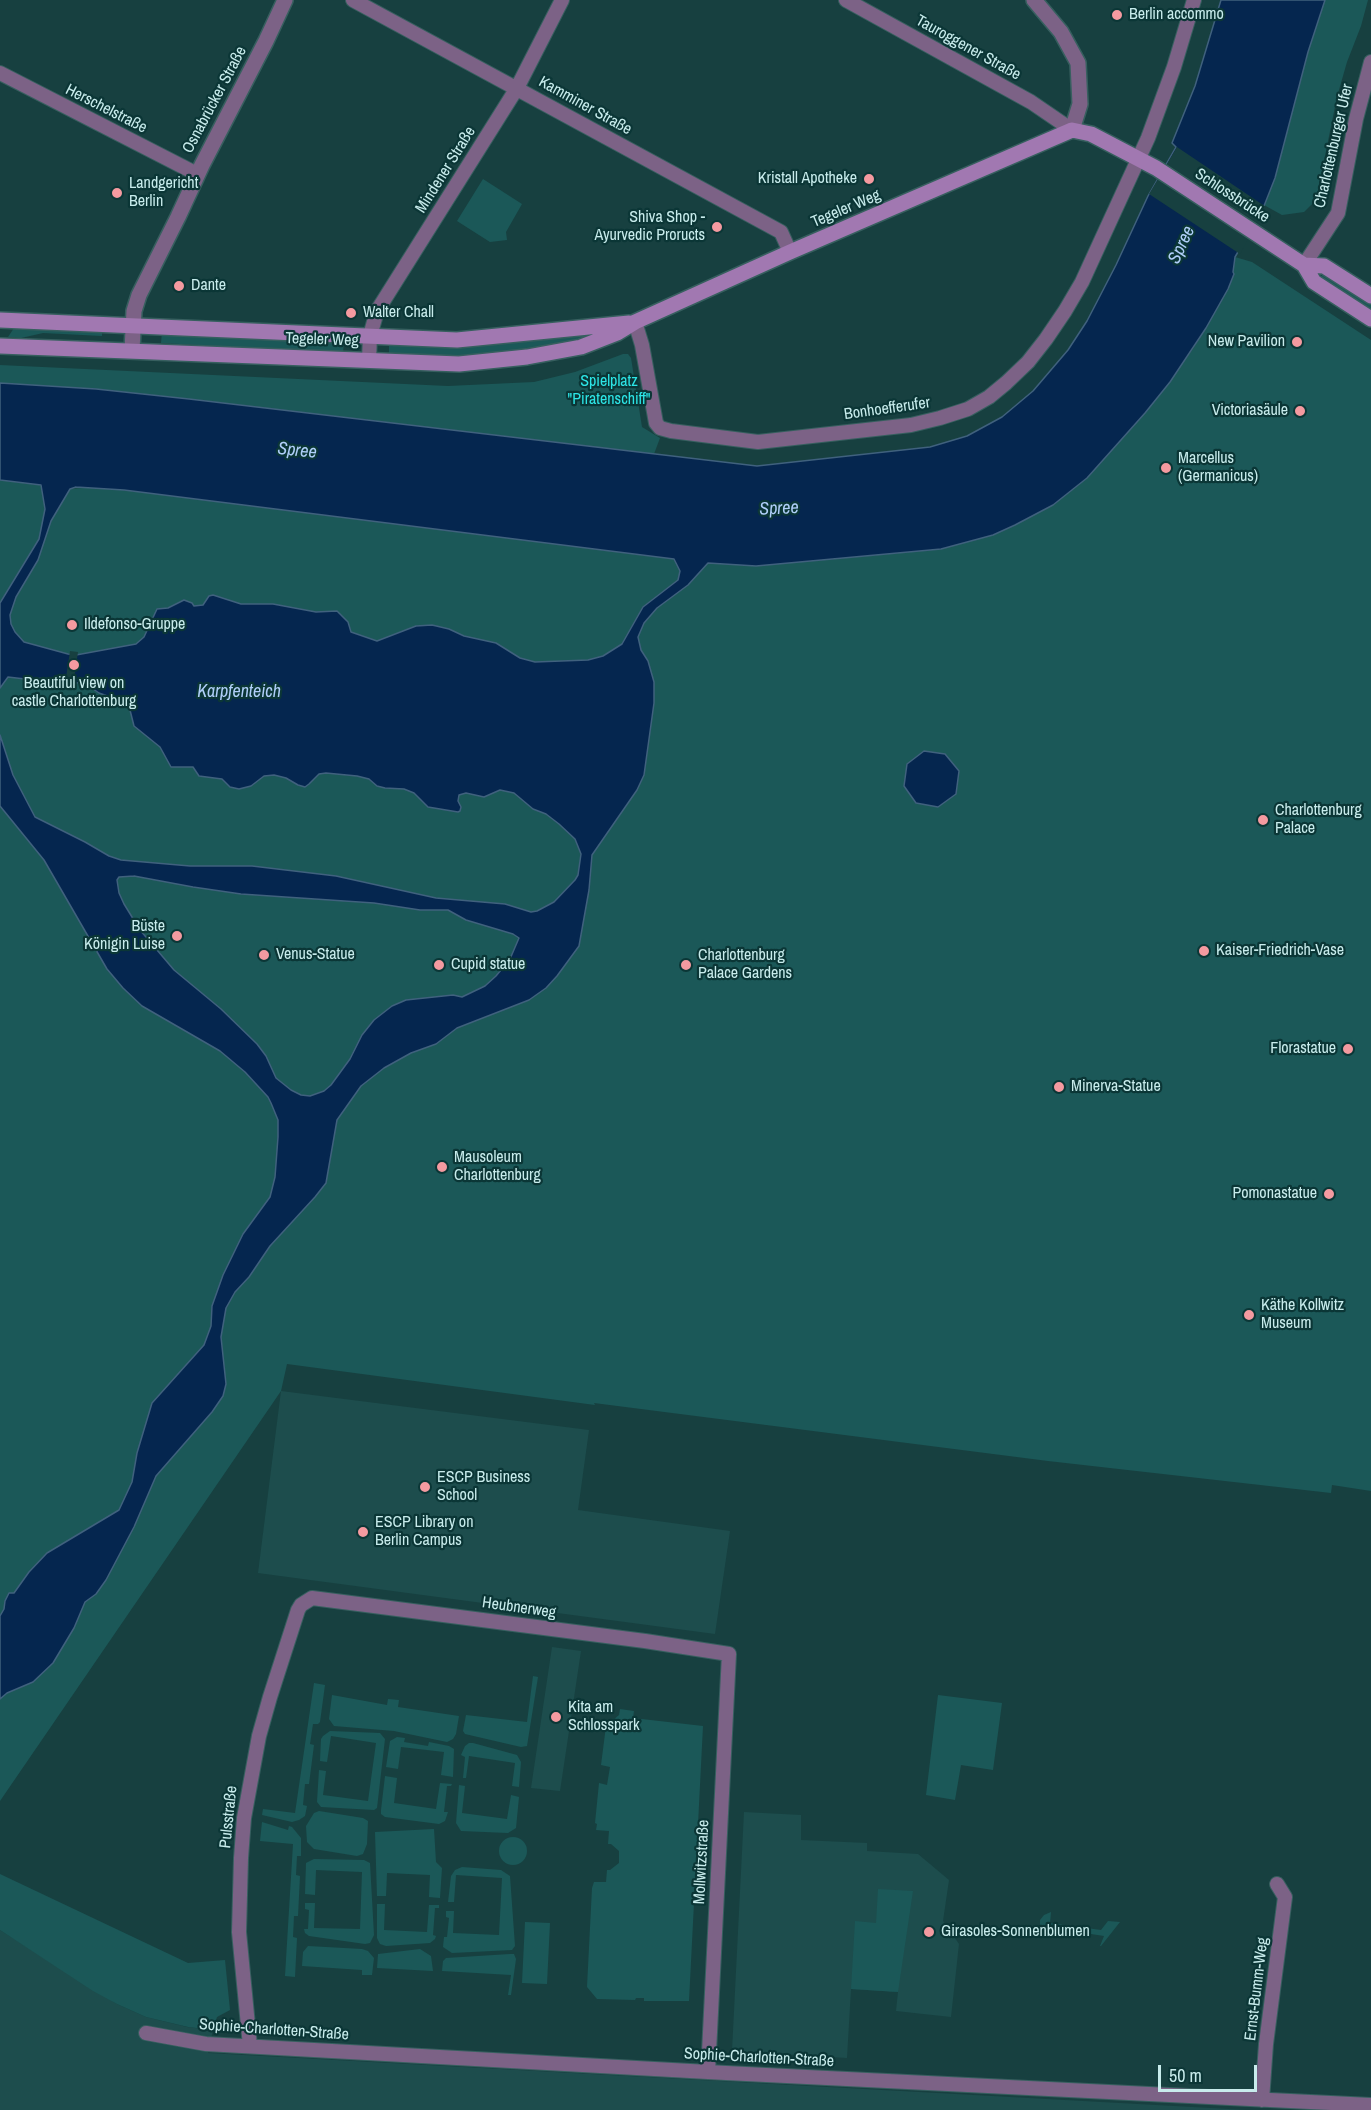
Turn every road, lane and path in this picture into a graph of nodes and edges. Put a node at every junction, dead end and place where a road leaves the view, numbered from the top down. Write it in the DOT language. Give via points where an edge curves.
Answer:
graph roads {
  1 [pos="285,0"];
  2 [pos="353,0"];
  3 [pos="562,0"];
  4 [pos="846,0"];
  5 [pos="1034,0"];
  6 [pos="1194,0"];
  7 [pos="1371,62"];
  8 [pos="0,73"];
  9 [pos="517,88"];
  10 [pos="1072,130"];
  11 [pos="1140,158"];
  12 [pos="197,174"];
  13 [pos="790,252"];
  14 [pos="1304,266"];
  15 [pos="1371,296"];
  16 [pos="1371,319"];
  17 [pos="0,320"];
  18 [pos="635,322"];
  19 [pos="133,326"];
  20 [pos="370,336"];
  21 [pos="0,346"];
  22 [pos="132,350"];
  23 [pos="369,360"];
  24 [pos="305,1602"];
  25 [pos="729,1654"];
  26 [pos="1277,1884"];
  27 [pos="146,2033"];
  28 [pos="250,2046"];
  29 [pos="708,2072"];
  30 [pos="1262,2100"];
  31 [pos="1371,2105"];
  1 -- 12 [label="street, Osnabrücker Straße"];
  2 -- 9 [label="street, Kamminer Straße"];
  3 -- 9 [label="street, Mindener Straße"];
  4 -- 10 [label="street, Tauroggener Straße" via="1030,102"];
  5 -- 10 [label="street" via="1061,32 1078,63 1080,104"];
  6 -- 11 [label="street, Bonhoefferufer"];
  7 -- 14 [label="street, Charlottenburger Ufer" via="1338,213"];
  8 -- 12 [label="street, Herschelstraße"];
  9 -- 13 [label="street, Kamminer Straße" via="781,232"];
  9 -- 20 [label="street, Mindener Straße" via="377,311"];
  10 -- 11 [label="main road, Schlossbrücke" via="1091,134"];
  10 -- 13 [label="main road, Tegeler Weg"];
  11 -- 14 [label="main road, Schlossbrücke"];
  11 -- 18 [label="street, Bonhoefferufer" via="1082,282 1046,339 1006,383 968,409 911,425 758,442 670,431 656,423"];
  12 -- 19 [label="street, Osnabrücker Straße" via="139,295"];
  13 -- 18 [label="main road, Tegeler Weg"];
  14 -- 15 [label="main road" via="1324,266"];
  14 -- 16 [label="main road" via="1314,282"];
  17 -- 19 [label="main road, Tegeler Weg"];
  18 -- 20 [label="main road, Tegeler Weg" via="457,340"];
  18 -- 23 [label="main road, Tegeler Weg" via="581,347 527,357 459,364"];
  19 -- 20 [label="main road, Tegeler Weg"];
  19 -- 22 [label="street, Osnabrücker Straße"];
  20 -- 23 [label="street, Mindener Straße"];
  21 -- 22 [label="main road, Tegeler Weg"];
  22 -- 23 [label="main road, Tegeler Weg"];
  24 -- 25 [label="street, Heubnerweg" via="312,1598"];
  24 -- 28 [label="street, Pulsstraße" via="298,1610 270,1697 244,1818 239,1932"];
  25 -- 29 [label="street, Mollwitzstraße"];
  26 -- 30 [label="street, Ernst-Bumm-Weg" via="1285,1897"];
  27 -- 28 [label="street, Sophie-Charlotten-Straße" via="206,2044"];
  28 -- 29 [label="street, Sophie-Charlotten-Straße"];
  29 -- 30 [label="street, Sophie-Charlotten-Straße"];
  30 -- 31 [label="street, Sophie-Charlotten-Straße"];
}
